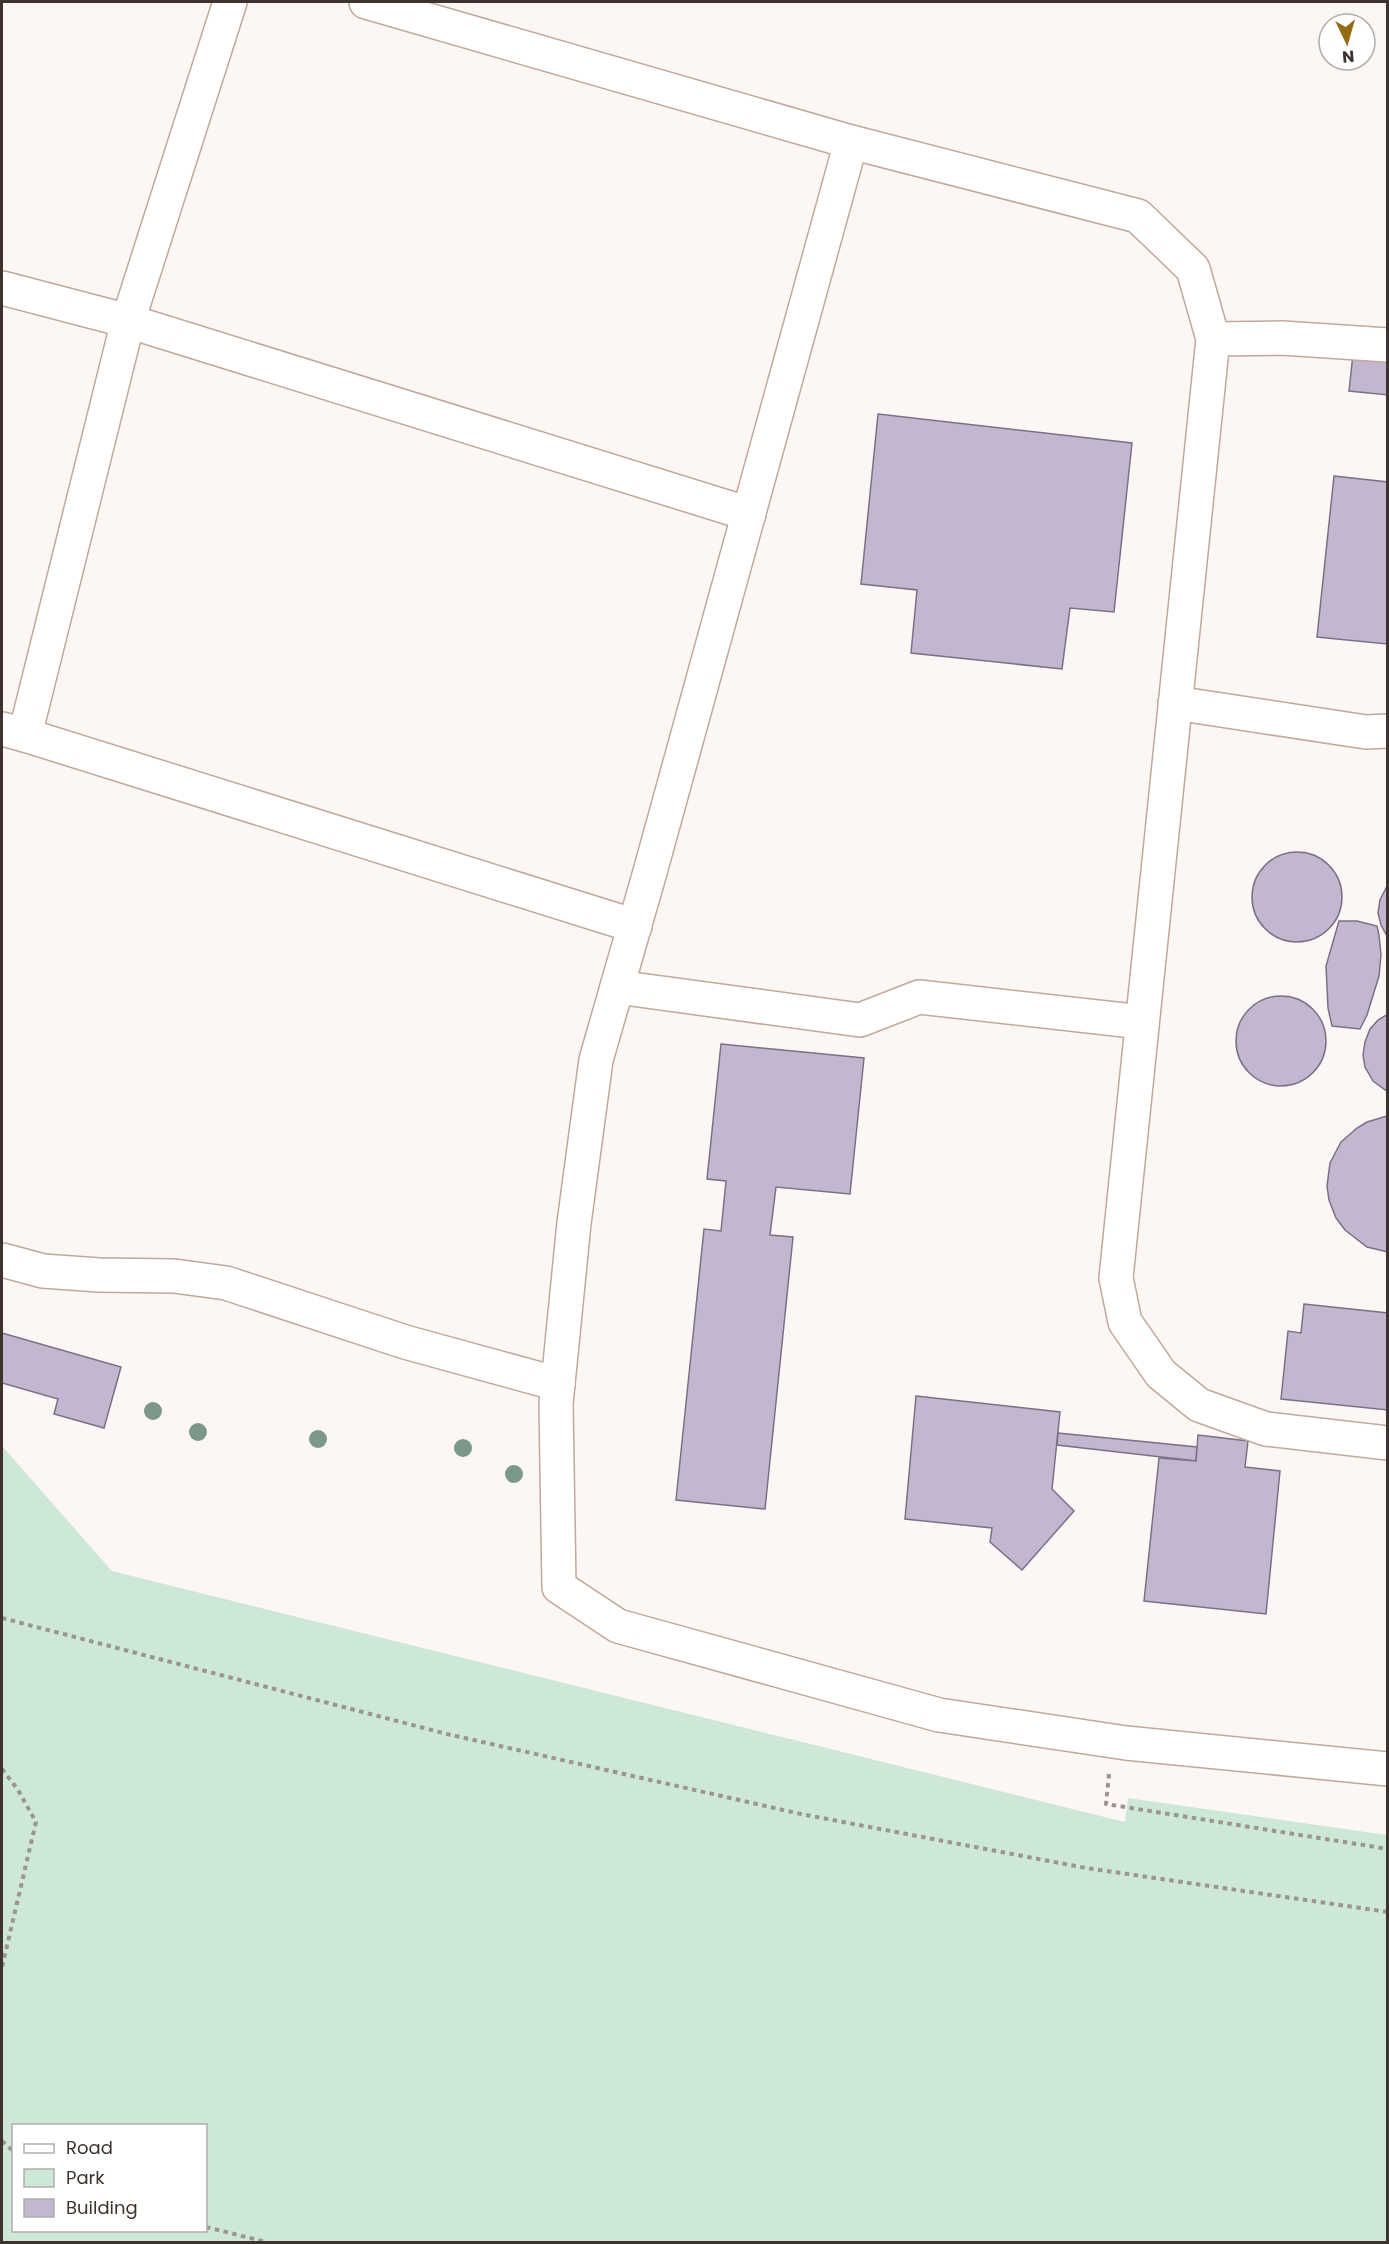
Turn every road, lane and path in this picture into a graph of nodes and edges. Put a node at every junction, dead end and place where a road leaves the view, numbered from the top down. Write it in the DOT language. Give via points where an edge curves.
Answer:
graph roads {
  1 [pos="231,2"];
  2 [pos="366,2"];
  3 [pos="851,142"];
  4 [pos="2,288"];
  5 [pos="128,321"];
  6 [pos="1213,339"];
  7 [pos="1388,345"];
  8 [pos="749,514"];
  9 [pos="1175,703"];
  10 [pos="1388,731"];
  11 [pos="13,732"];
  12 [pos="634,926"];
  13 [pos="617,987"];
  14 [pos="1142,1022"];
  15 [pos="2,1260"];
  16 [pos="558,1384"];
  17 [pos="1388,1443"];
  18 [pos="2,1618"];
  19 [pos="1112,1740"];
  20 [pos="2,1769"];
  21 [pos="1388,1769"];
  22 [pos="1388,1849"];
  23 [pos="1388,1912"];
  24 [pos="2,1967"];
  25 [pos="207,2227"];
  26 [pos="266,2242"];
  1 -- 5 [label="lane"];
  2 -- 3 [label="lane"];
  3 -- 6 [label="lane" via="1138,216 1193,268"];
  3 -- 8 [label="lane"];
  4 -- 5 [label="lane"];
  5 -- 8 [label="lane"];
  5 -- 11 [label="lane"];
  6 -- 7 [label="lane" via="1282,338"];
  6 -- 9 [label="lane"];
  8 -- 12 [label="lane"];
  9 -- 10 [label="lane" via="1366,732"];
  9 -- 14 [label="lane"];
  11 -- 12 [label="lane"];
  12 -- 13 [label="lane"];
  13 -- 14 [label="lane" via="860,1020 919,997"];
  13 -- 16 [label="lane" via="596,1060"];
  14 -- 17 [label="lane" via="1116,1278 1125,1322 1161,1374 1199,1405 1266,1429"];
  15 -- 16 [label="lane" via="44,1271 174,1276 226,1283 405,1342"];
  16 -- 19 [label="lane" via="559,1587 618,1626 939,1715"];
  18 -- 23 [label="path" via="447,1734 801,1814 1086,1868"];
  19 -- 21 [label="lane"];
  19 -- 22 [label="path" via="1106,1804"];
  20 -- 24 [label="path" via="36,1822"];
  25 -- 26 [label="path"];
}
